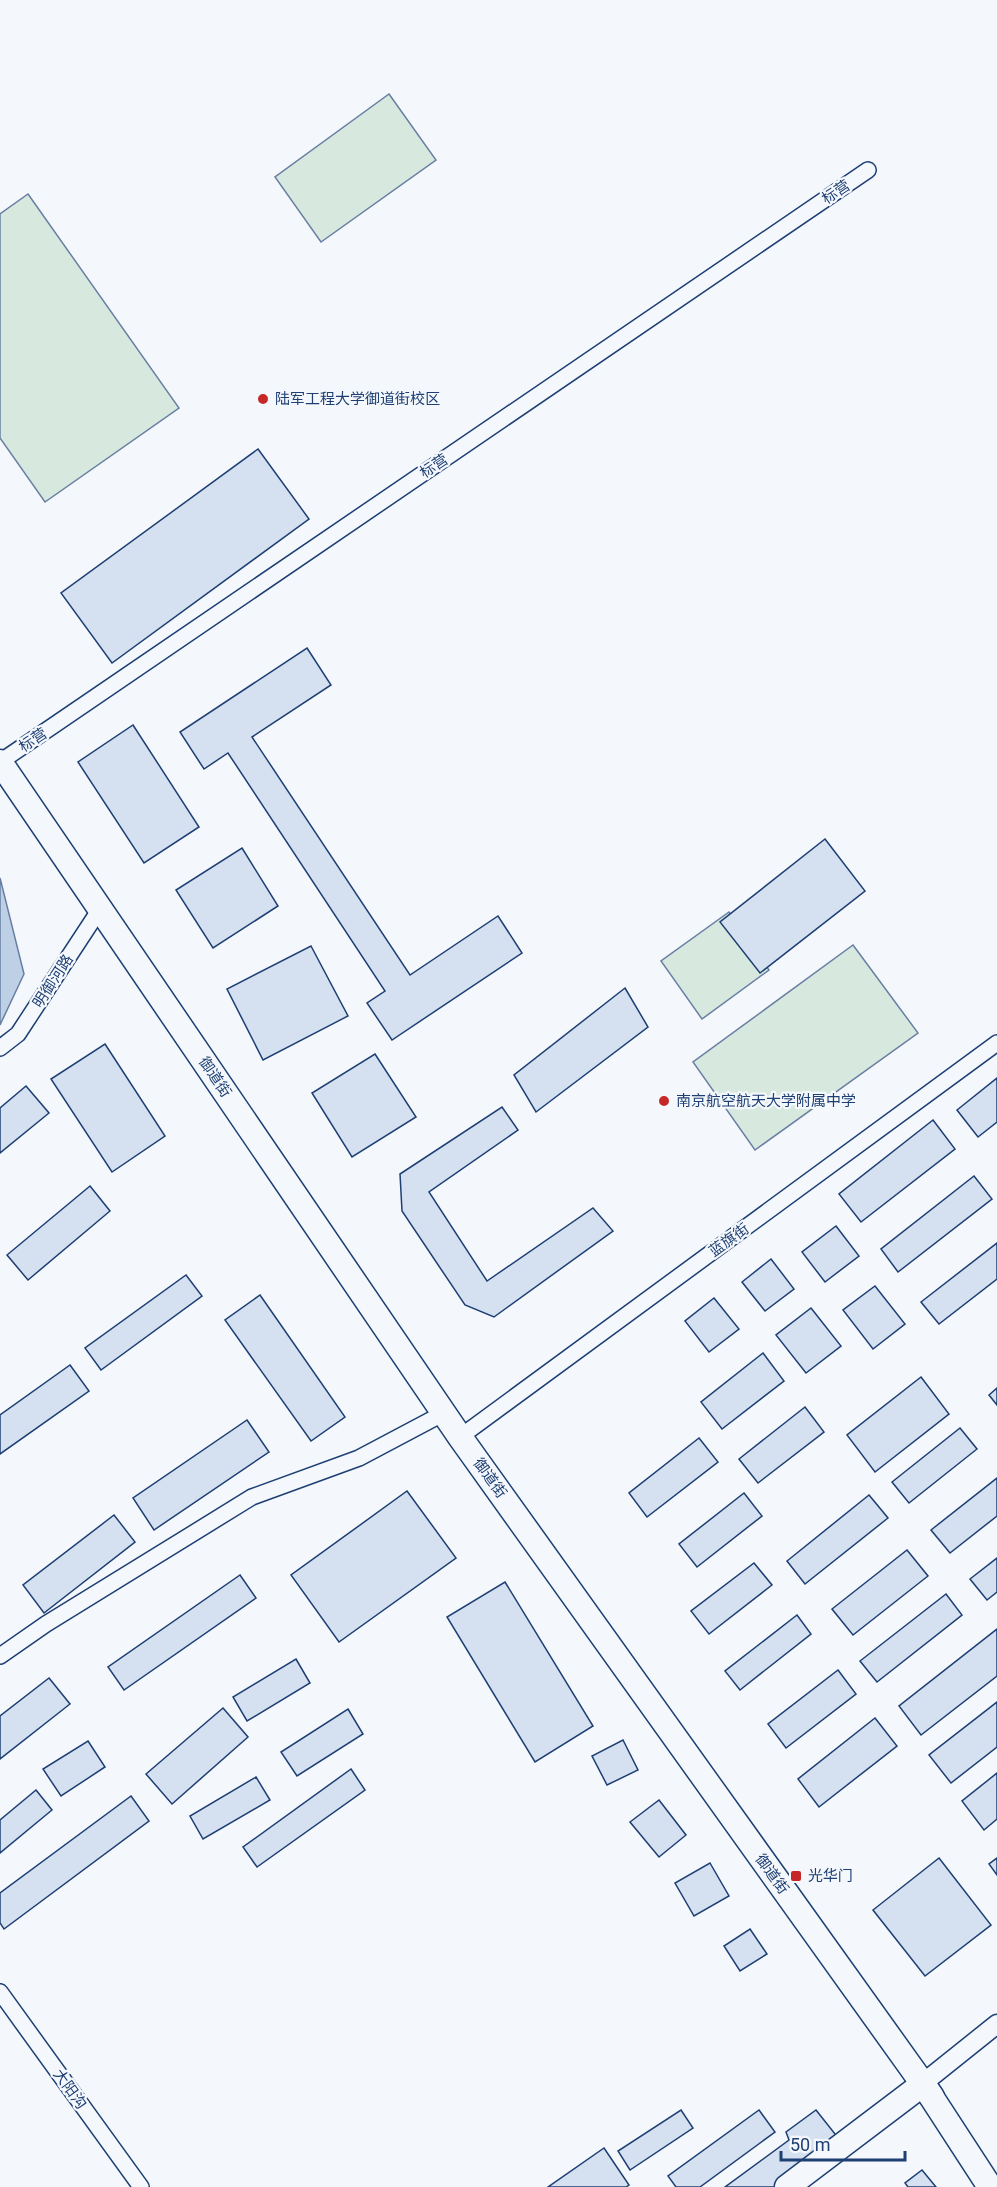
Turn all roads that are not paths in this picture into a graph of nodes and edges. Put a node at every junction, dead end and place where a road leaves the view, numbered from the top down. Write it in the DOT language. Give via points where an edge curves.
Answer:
graph roads {
  1 [pos="868,170"];
  2 [pos="0,762"];
  3 [pos="100,909"];
  4 [pos="997,1043"];
  5 [pos="0,1048"];
  6 [pos="444,1413"];
  7 [pos="460,1437"];
  8 [pos="0,1656"];
  9 [pos="0,1992"];
  10 [pos="997,2024"];
  11 [pos="923,2084"];
  12 [pos="141,2187"];
  13 [pos="787,2187"];
  14 [pos="990,2187"];
  1 -- 2 [label="street, 标营"];
  2 -- 3 [label="main road, 御道街"];
  3 -- 5 [label="street, 明御河路" via="18,1034"];
  3 -- 6 [label="main road, 御道街"];
  4 -- 7 [label="street, 蓝旗街"];
  6 -- 7 [label="main road, 御道街"];
  6 -- 8 [label="street" via="358,1458 252,1497"];
  7 -- 11 [label="main road, 御道街"];
  9 -- 12 [label="street, 大阳沟"];
  10 -- 11 [label="street"];
  11 -- 13 [label="main road"];
  11 -- 14 [label="main road, 御道街"];
}
